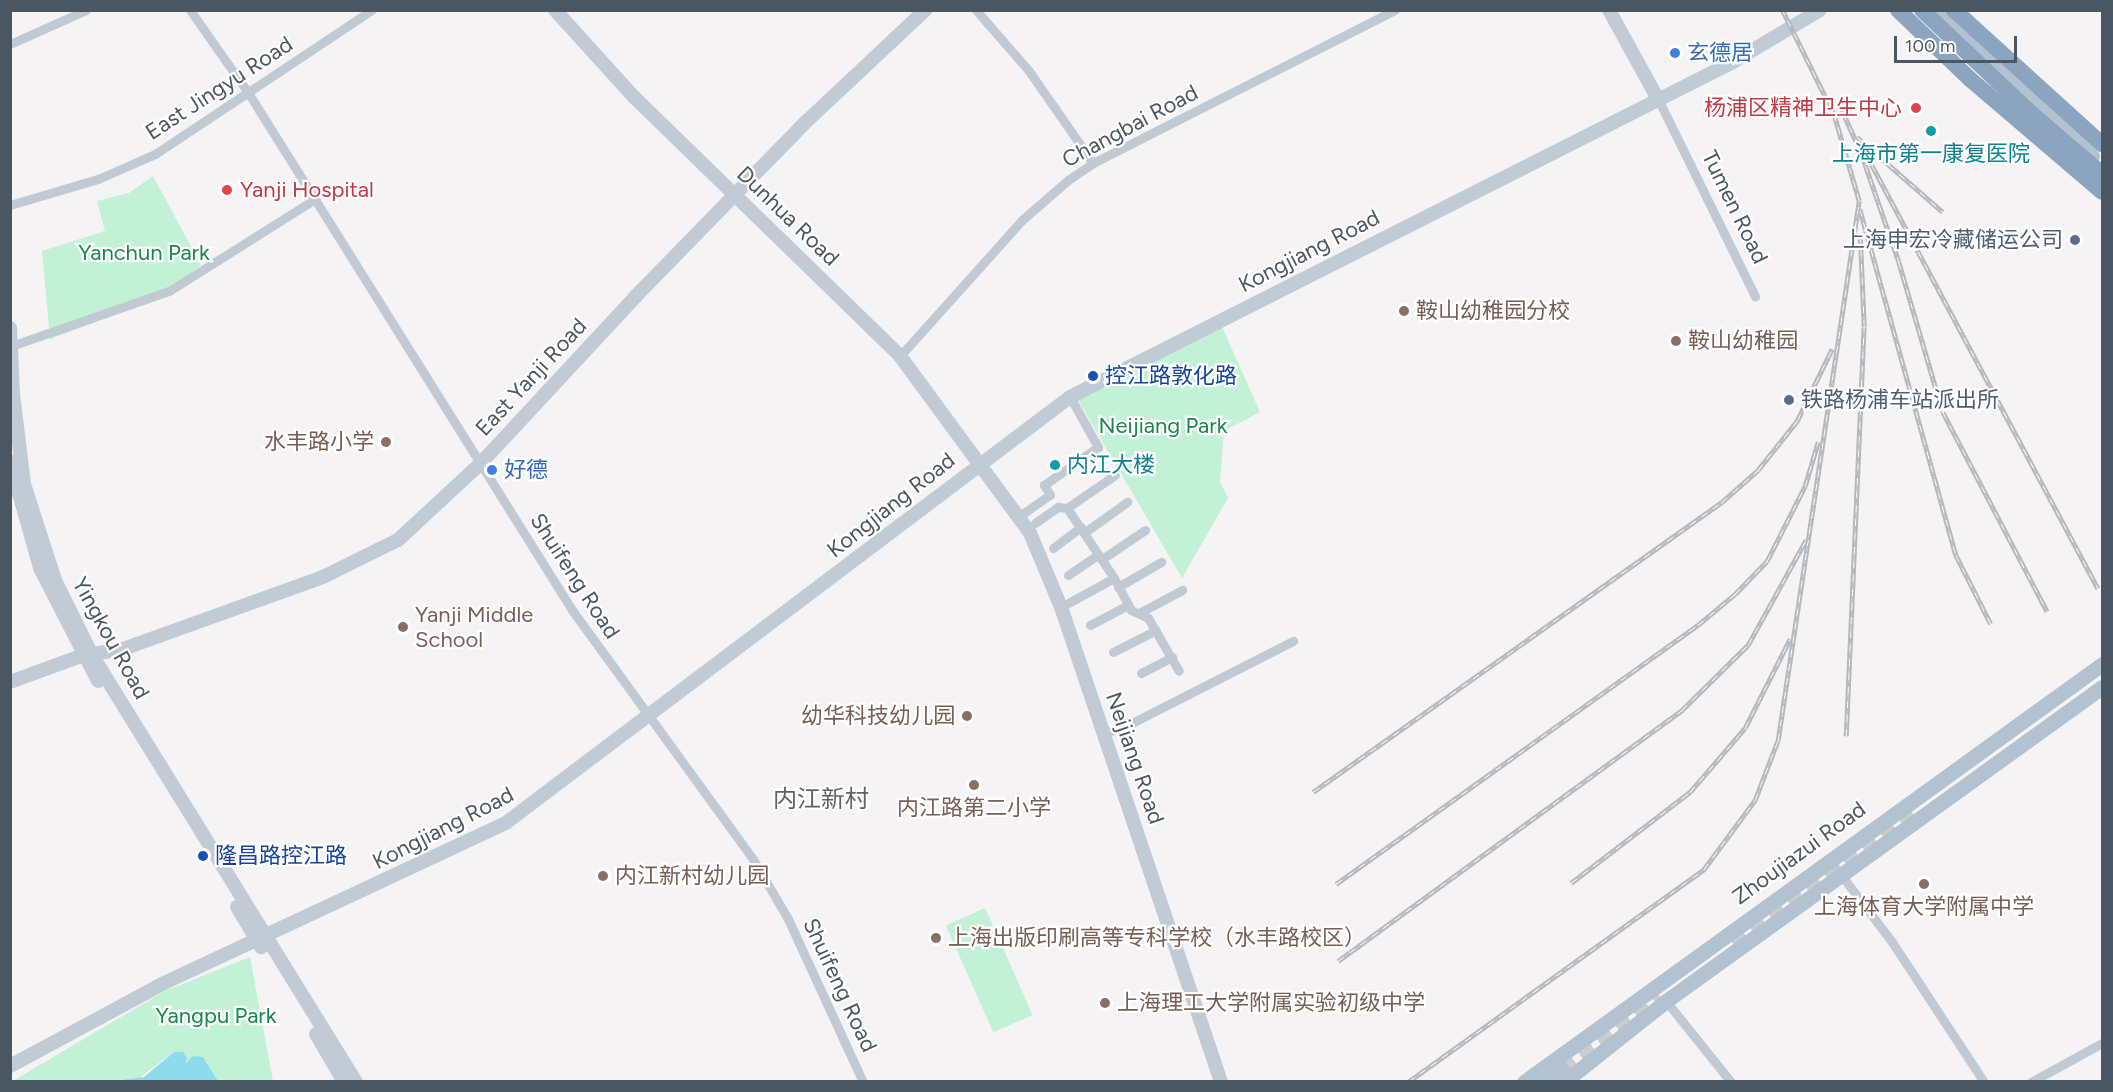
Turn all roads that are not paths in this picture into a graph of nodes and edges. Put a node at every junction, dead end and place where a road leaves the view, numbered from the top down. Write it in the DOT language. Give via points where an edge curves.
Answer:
graph roads {
  1 [pos="86,10"];
  2 [pos="190,10"];
  3 [pos="372,10"];
  4 [pos="555,10"];
  5 [pos="925,10"];
  6 [pos="976,10"];
  7 [pos="1395,10"];
  8 [pos="1609,10"];
  9 [pos="1820,10"];
  10 [pos="1898,10"];
  11 [pos="1913,10"];
  12 [pos="1922,10"];
  13 [pos="1937,10"];
  14 [pos="1952,10"];
  15 [pos="1965,10"];
  16 [pos="10,44"];
  17 [pos="1956,51"];
  18 [pos="1988,53"];
  19 [pos="2010,55"];
  20 [pos="249,94"];
  21 [pos="1658,99"];
  22 [pos="2103,136"];
  23 [pos="2103,144"];
  24 [pos="2103,152"];
  25 [pos="1092,163"];
  26 [pos="2103,165"];
  27 [pos="2103,174"];
  28 [pos="2103,182"];
  29 [pos="2103,192"];
  30 [pos="736,195"];
  31 [pos="315,199"];
  32 [pos="10,205"];
  33 [pos="1755,296"];
  34 [pos="10,328"];
  35 [pos="11,346"];
  36 [pos="900,356"];
  37 [pos="1070,397"];
  38 [pos="10,461"];
  39 [pos="480,464"];
  40 [pos="979,464"];
  41 [pos="1115,475"];
  42 [pos="1127,502"];
  43 [pos="1067,508"];
  44 [pos="1018,517"];
  45 [pos="1035,523"];
  46 [pos="1083,529"];
  47 [pos="1145,530"];
  48 [pos="1053,548"];
  49 [pos="1101,556"];
  50 [pos="1161,562"];
  51 [pos="1068,575"];
  52 [pos="1116,583"];
  53 [pos="1182,590"];
  54 [pos="1128,604"];
  55 [pos="1061,607"];
  56 [pos="1139,613"];
  57 [pos="1090,625"];
  58 [pos="1156,630"];
  59 [pos="1293,641"];
  60 [pos="1113,652"];
  61 [pos="87,655"];
  62 [pos="1172,657"];
  63 [pos="2103,664"];
  64 [pos="1179,671"];
  65 [pos="1142,673"];
  66 [pos="10,682"];
  67 [pos="2103,687"];
  68 [pos="649,716"];
  69 [pos="1104,733"];
  70 [pos="1829,859"];
  71 [pos="1819,874"];
  72 [pos="1840,875"];
  73 [pos="260,938"];
  74 [pos="1666,1001"];
  75 [pos="2103,1043"];
  76 [pos="10,1066"];
  77 [pos="1562,1069"];
  78 [pos="344,1082"];
  79 [pos="356,1082"];
  80 [pos="863,1082"];
  81 [pos="1221,1082"];
  82 [pos="1524,1082"];
  83 [pos="1545,1082"];
  84 [pos="1731,1082"];
  85 [pos="1984,1082"];
  86 [pos="2031,1082"];
  1 -- 16 [label="street"];
  2 -- 20 [label="street, Shuifeng Road"];
  3 -- 20 [label="street, East Jingyu Road"];
  4 -- 30 [label="main road, Dunhua Road" via="634,97"];
  5 -- 30 [label="main road, East Yanji Road" via="829,99"];
  6 -- 25 [label="street" via="1024,63"];
  7 -- 25 [label="street, Changbai Road"];
  8 -- 21 [label="main road, Tumen Road"];
  9 -- 21 [label="main road, Kongjiang Road" via="1780,38"];
  10 -- 29 [label="highway" via="1971,80"];
  11 -- 17 [label="main road"];
  12 -- 27 [label="highway"];
  13 -- 18 [label="main road"];
  14 -- 18 [label="main road"];
  14 -- 23 [label="highway"];
  15 -- 19 [label="main road"];
  17 -- 18 [label="main road"];
  17 -- 28 [label="main road"];
  18 -- 19 [label="main road"];
  18 -- 24 [label="main road"];
  18 -- 26 [label="main road"];
  19 -- 22 [label="main road"];
  20 -- 31 [label="street, Shuifeng Road"];
  20 -- 32 [label="street, East Jingyu Road" via="155,154 98,179"];
  21 -- 33 [label="street, Tumen Road"];
  21 -- 37 [label="main road, Kongjiang Road"];
  25 -- 36 [label="street, Changbai Road" via="1022,220"];
  30 -- 36 [label="main road, Dunhua Road"];
  30 -- 39 [label="main road, East Yanji Road"];
  31 -- 35 [label="street" via="169,291"];
  31 -- 39 [label="street, Shuifeng Road"];
  34 -- 35 [label="main road, Yingkou Road"];
  35 -- 61 [label="main road, Yingkou Road" via="24,484 45,555"];
  36 -- 40 [label="main road, Dunhua Road"];
  37 -- 40 [label="main road, Kongjiang Road"];
  37 -- 44 [label="street" via="1098,447 1044,485 1050,495"];
  38 -- 61 [label="main road, Yingkou Road" via="40,568"];
  39 -- 61 [label="main road, East Yanji Road" via="421,522 351,565 163,635"];
  39 -- 68 [label="street, Shuifeng Road" via="572,610"];
  40 -- 44 [label="main road, Neijiang Road"];
  40 -- 68 [label="main road, Kongjiang Road"];
  41 -- 43 [label="street"];
  42 -- 46 [label="street"];
  43 -- 45 [label="street" via="1058,507"];
  43 -- 46 [label="street"];
  44 -- 55 [label="main road, Neijiang Road" via="1042,557"];
  46 -- 48 [label="street"];
  46 -- 49 [label="street"];
  47 -- 49 [label="street"];
  49 -- 51 [label="street"];
  49 -- 52 [label="street"];
  50 -- 52 [label="street"];
  52 -- 54 [label="street"];
  52 -- 55 [label="street"];
  53 -- 56 [label="street"];
  54 -- 56 [label="street"];
  54 -- 57 [label="street"];
  55 -- 69 [label="main road, Neijiang Road"];
  56 -- 58 [label="street"];
  58 -- 60 [label="street"];
  58 -- 62 [label="street"];
  59 -- 69 [label="street" via="1124,727"];
  61 -- 66 [label="main road, East Yanji Road"];
  61 -- 73 [label="main road, Yingkou Road"];
  62 -- 64 [label="street"];
  62 -- 65 [label="street"];
  63 -- 70 [label="main road, Zhoujiazui Road"];
  67 -- 72 [label="main road, Zhoujiazui Road"];
  68 -- 73 [label="main road, Kongjiang Road" via="507,822"];
  68 -- 80 [label="street, Shuifeng Road" via="771,888"];
  69 -- 81 [label="main road, Neijiang Road"];
  70 -- 72 [label="street"];
  70 -- 77 [label="main road, Zhoujiazui Road"];
  71 -- 77 [label="main road"];
  72 -- 74 [label="main road, Zhoujiazui Road"];
  72 -- 85 [label="street" via="1892,942"];
  73 -- 76 [label="main road, Kongjiang Road" via="164,983"];
  73 -- 78 [label="main road"];
  73 -- 79 [label="main road"];
  74 -- 77 [label="main road, Zhoujiazui Road"];
  74 -- 84 [label="street"];
  75 -- 86 [label="street"];
  77 -- 82 [label="main road, Zhoujiazui Road"];
  77 -- 83 [label="main road"];
}
